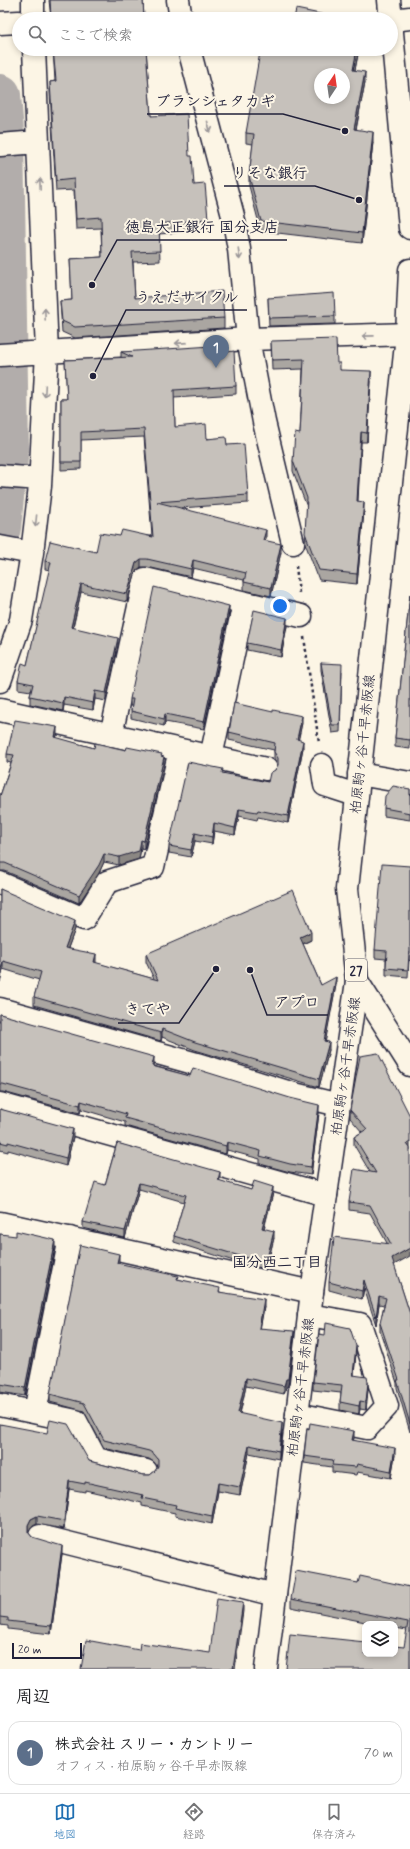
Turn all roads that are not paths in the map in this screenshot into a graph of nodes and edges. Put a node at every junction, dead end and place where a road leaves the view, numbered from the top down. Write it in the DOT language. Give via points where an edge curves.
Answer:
graph roads {
  1 [pos="33,0"];
  2 [pos="178,0"];
  3 [pos="24,12"];
  4 [pos="180,12"];
  5 [pos="398,30"];
  6 [pos="34,56"];
  7 [pos="190,56"];
  8 [pos="31,143"];
  9 [pos="0,145"];
  10 [pos="410,228"];
  11 [pos="410,270"];
  12 [pos="409,334"];
  13 [pos="248,338"];
  14 [pos="43,352"];
  15 [pos="0,355"];
  16 [pos="0,476"];
  17 [pos="35,479"];
  18 [pos="293,543"];
  19 [pos="17,550"];
  20 [pos="244,603"];
  21 [pos="302,616"];
  22 [pos="6,646"];
  23 [pos="0,681"];
  24 [pos="0,710"];
  25 [pos="111,735"];
  26 [pos="180,750"];
  27 [pos="211,757"];
  28 [pos="322,765"];
  29 [pos="266,769"];
  30 [pos="410,783"];
  31 [pos="358,784"];
  32 [pos="0,883"];
  33 [pos="357,981"];
  34 [pos="0,1009"];
  35 [pos="410,1065"];
  36 [pos="0,1104"];
  37 [pos="339,1105"];
  38 [pos="326,1195"];
  39 [pos="0,1223"];
  40 [pos="70,1238"];
  41 [pos="312,1292"];
  42 [pos="309,1315"];
  43 [pos="0,1405"];
  44 [pos="35,1412"];
  45 [pos="297,1414"];
  46 [pos="146,1471"];
  47 [pos="40,1536"];
  48 [pos="275,1595"];
  49 [pos="266,1669"];
  1 -- 3 [label="street"];
  2 -- 4 [label="street"];
  5 -- 10 [label="street"];
  6 -- 8 [label="street"];
  7 -- 13 [label="street, one-way" via="233,216"];
  8 -- 9 [label="street"];
  14 -- 8 [label="street, one-way"];
  11 -- 12 [label="street, 柏原駒ヶ谷千早赤阪線 / 27"];
  12 -- 13 [label="street, one-way"];
  12 -- 31 [label="street, 柏原駒ヶ谷千早赤阪線 / 27"];
  13 -- 14 [label="street, one-way"];
  13 -- 18 [label="street" via="264,422"];
  14 -- 15 [label="street"];
  14 -- 17 [label="street, one-way"];
  16 -- 17 [label="street"];
  17 -- 19 [label="street, one-way"];
  19 -- 22 [label="street" via="21,620"];
  20 -- 21 [label="street"];
  20 -- 25 [label="street" via="145,579"];
  20 -- 27 [label="street"];
  22 -- 23 [label="street"];
  24 -- 25 [label="street"];
  25 -- 26 [label="street"];
  26 -- 27 [label="street"];
  26 -- 32 [label="street" via="153,867 107,882 84,919"];
  27 -- 29 [label="street"];
  28 -- 31 [label="street" via="325,785"];
  30 -- 31 [label="street"];
  31 -- 33 [label="street, 柏原駒ヶ谷千早赤阪線 / 27" via="347,889"];
  33 -- 35 [label="street"];
  33 -- 37 [label="street, 柏原駒ヶ谷千早赤阪線 / 27"];
  34 -- 37 [label="street"];
  36 -- 38 [label="street"];
  37 -- 38 [label="street, 柏原駒ヶ谷千早赤阪線 / 27"];
  38 -- 41 [label="street, 柏原駒ヶ谷千早赤阪線 / 27"];
  39 -- 40 [label="street"];
  40 -- 41 [label="street"];
  40 -- 44 [label="street"];
  41 -- 42 [label="street, 柏原駒ヶ谷千早赤阪線 / 27"];
  42 -- 45 [label="street, 柏原駒ヶ谷千早赤阪線 / 27"];
  42 -- 45 [label="street" via="360,1324 387,1406 367,1428"];
  43 -- 44 [label="street"];
  44 -- 46 [label="street" via="76,1420 96,1459"];
  45 -- 48 [label="street, 柏原駒ヶ谷千早赤阪線 / 27"];
  47 -- 48 [label="street"];
  48 -- 49 [label="street, 柏原駒ヶ谷千早赤阪線 / 27"];
}
